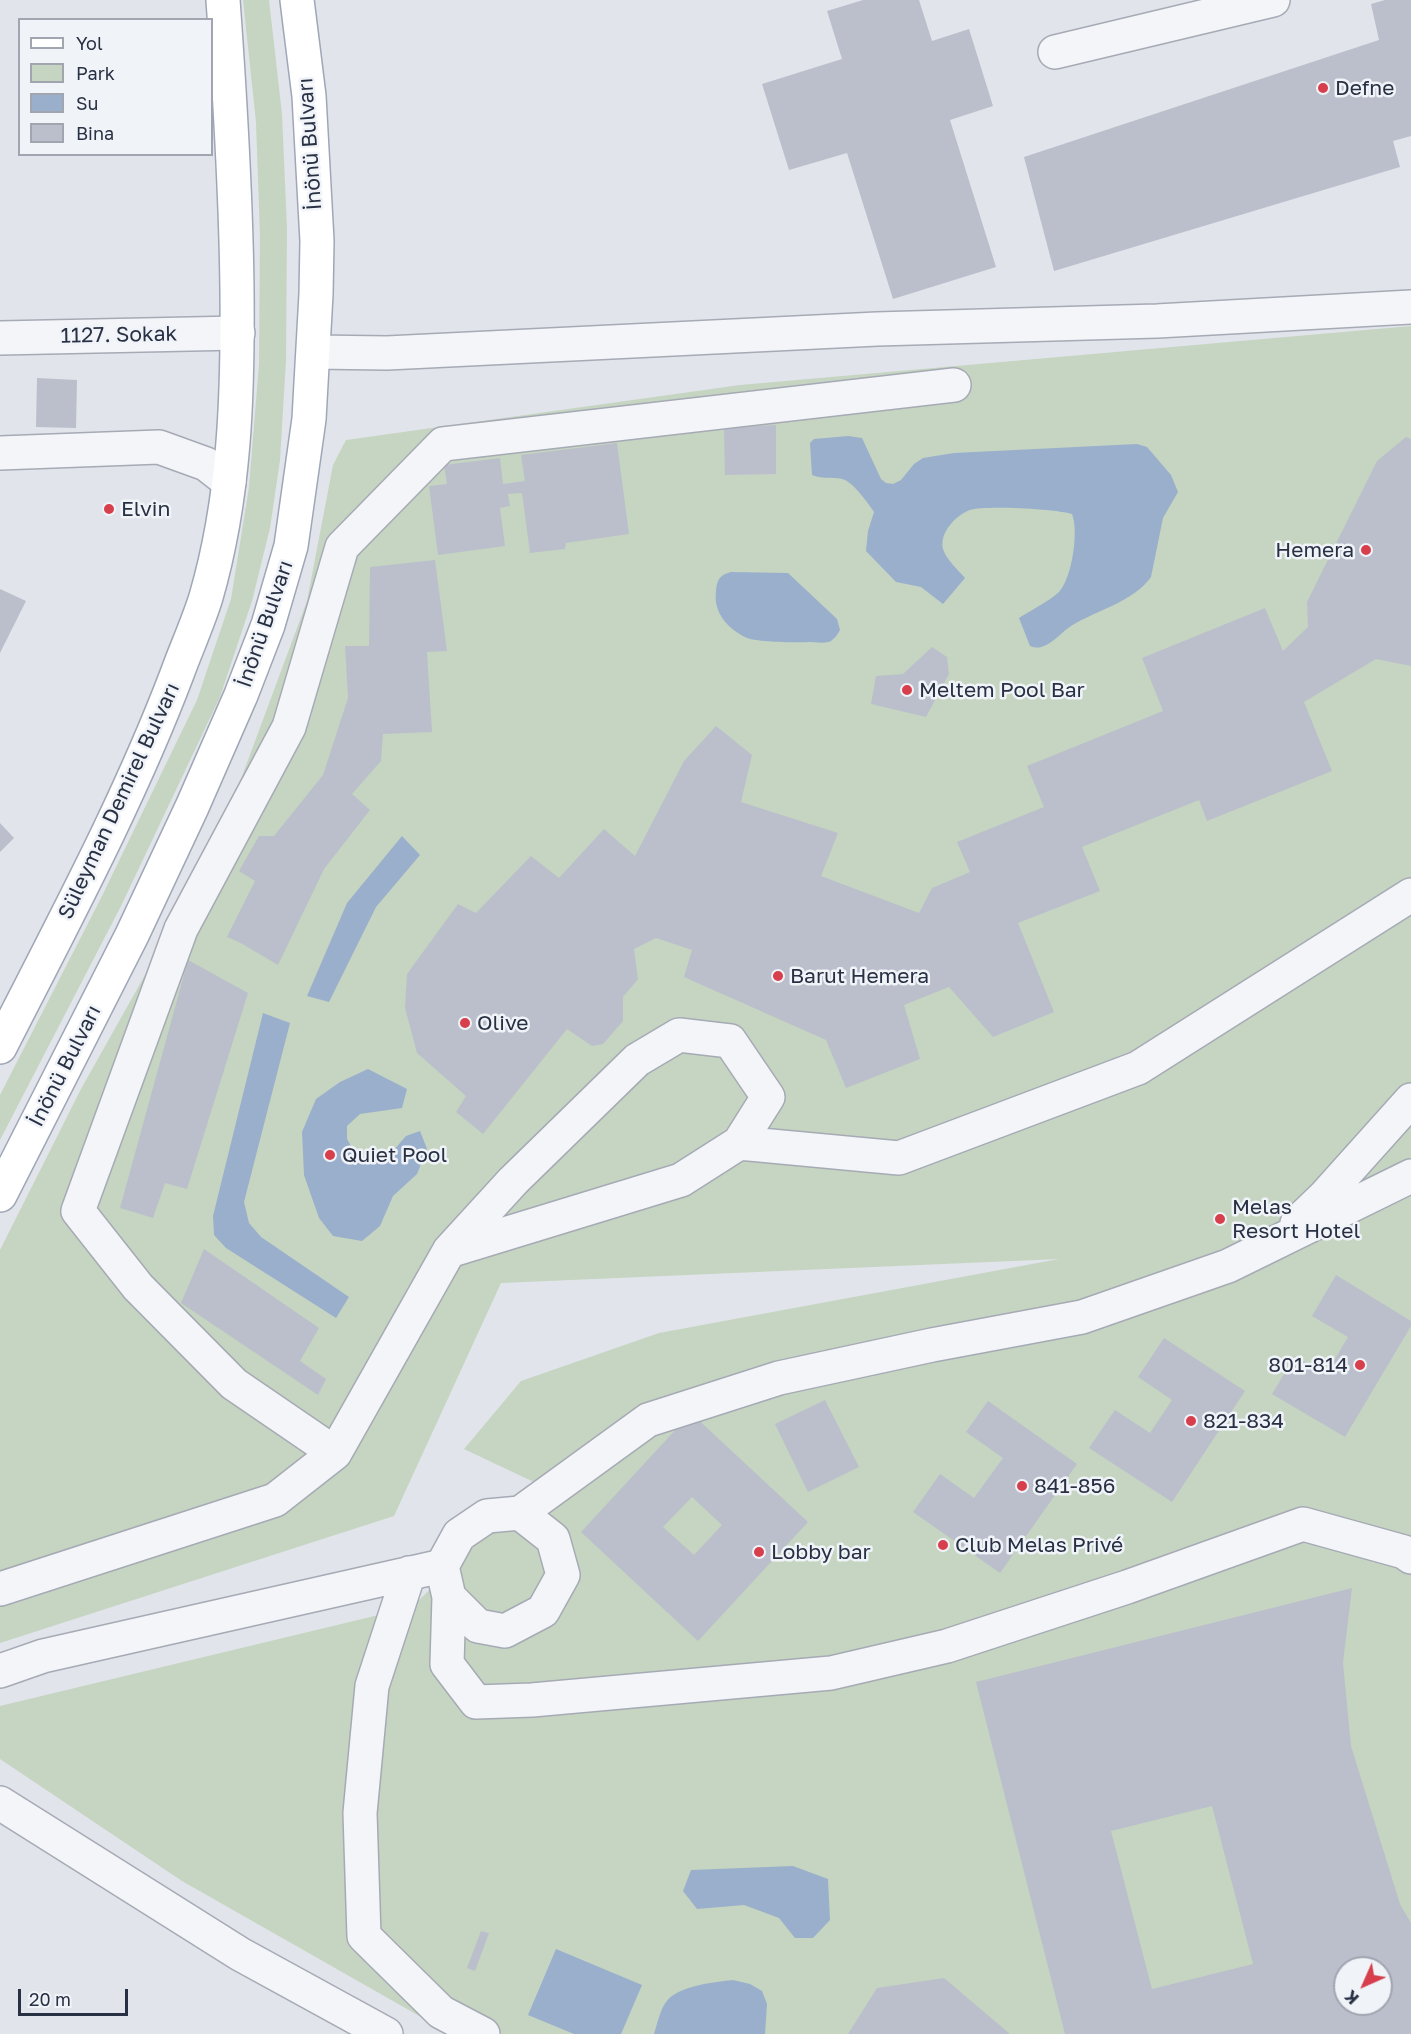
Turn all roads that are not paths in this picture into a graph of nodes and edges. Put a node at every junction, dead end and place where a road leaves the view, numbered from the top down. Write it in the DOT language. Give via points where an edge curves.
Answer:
graph roads {
  1 [pos="223,0"];
  2 [pos="297,0"];
  3 [pos="1273,0"];
  4 [pos="1055,52"];
  5 [pos="1411,307"];
  6 [pos="238,333"];
  7 [pos="0,338"];
  8 [pos="314,352"];
  9 [pos="954,385"];
  10 [pos="0,453"];
  11 [pos="230,482"];
  12 [pos="1411,895"];
  13 [pos="0,1047"];
  14 [pos="1411,1100"];
  15 [pos="739,1143"];
  16 [pos="1411,1176"];
  17 [pos="0,1195"];
  18 [pos="1276,1243"];
  19 [pos="449,1251"];
  20 [pos="335,1454"];
  21 [pos="520,1513"];
  22 [pos="1411,1557"];
  23 [pos="442,1566"];
  24 [pos="409,1573"];
  25 [pos="0,1589"];
  26 [pos="449,1597"];
  27 [pos="0,1671"];
  28 [pos="0,1803"];
  29 [pos="386,2034"];
  30 [pos="483,2034"];
  1 -- 6 [label="main road" via="237,225"];
  2 -- 8 [label="main road, İnönü Bulvarı" via="309,96 316,230"];
  3 -- 4 [label="street"];
  5 -- 8 [label="street" via="387,353"];
  6 -- 7 [label="street, 1127. Sokak"];
  6 -- 11 [label="main road, Süleyman Demirel Bulvarı"];
  8 -- 17 [label="main road, İnönü Bulvarı" via="291,546 242,695 132,935"];
  9 -- 20 [label="street" via="443,444 342,547 289,727 182,928 78,1211 138,1287 234,1384"];
  10 -- 11 [label="street" via="159,447 206,464"];
  11 -- 13 [label="main road, Süleyman Demirel Bulvarı" via="206,597 155,731 84,884"];
  12 -- 15 [label="street" via="1138,1068 899,1158"];
  14 -- 18 [label="street" via="1324,1197"];
  15 -- 19 [label="street" via="681,1180"];
  15 -- 19 [label="street" via="768,1097 730,1041 679,1035 637,1060 513,1181"];
  16 -- 18 [label="street"];
  18 -- 21 [label="street" via="1228,1266 1082,1317 779,1378 648,1420"];
  19 -- 20 [label="street"];
  20 -- 25 [label="street" via="275,1500"];
  21 -- 23 [label="street" via="487,1516 478,1522 459,1535"];
  21 -- 26 [label="street" via="553,1539 563,1575 543,1611 505,1631 478,1626"];
  22 -- 26 [label="street" via="1303,1524 947,1646 831,1673 532,1700 476,1701 447,1664"];
  23 -- 24 [label="street"];
  23 -- 26 [label="street"];
  24 -- 27 [label="street" via="43,1656"];
  24 -- 30 [label="street" via="372,1686 360,1813 364,1936 441,2012"];
  28 -- 29 [label="street" via="240,1954"];
}
